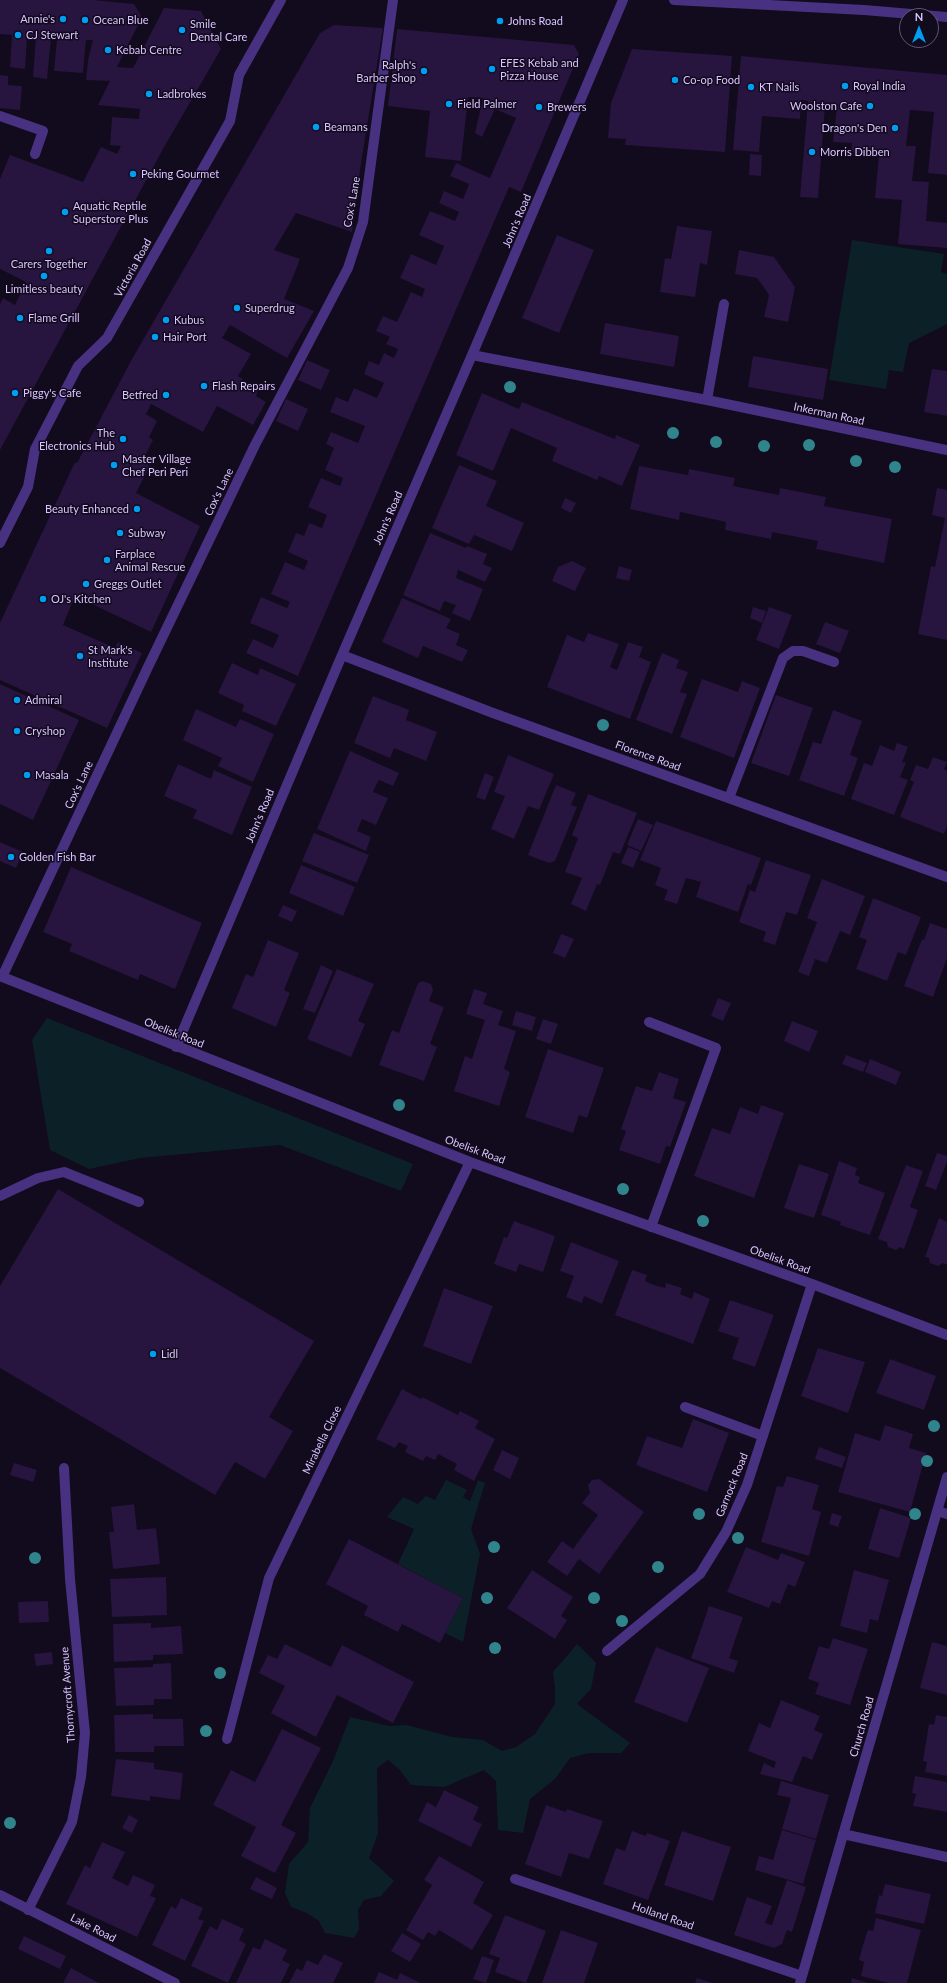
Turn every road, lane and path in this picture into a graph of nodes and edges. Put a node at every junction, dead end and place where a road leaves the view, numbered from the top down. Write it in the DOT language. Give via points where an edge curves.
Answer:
graph roads {
  1 [pos="281,0"];
  2 [pos="392,0"];
  3 [pos="623,0"];
  4 [pos="674,0"];
  5 [pos="865,0"];
  6 [pos="864,10"];
  7 [pos="947,17"];
  8 [pos="0,116"];
  9 [pos="35,154"];
  10 [pos="724,304"];
  11 [pos="472,355"];
  12 [pos="707,400"];
  13 [pos="947,450"];
  14 [pos="0,543"];
  15 [pos="342,655"];
  16 [pos="834,662"];
  17 [pos="729,798"];
  18 [pos="947,877"];
  19 [pos="1,976"];
  20 [pos="649,1022"];
  21 [pos="176,1047"];
  22 [pos="470,1162"];
  23 [pos="0,1196"];
  24 [pos="139,1202"];
  25 [pos="651,1227"];
  26 [pos="812,1284"];
  27 [pos="947,1335"];
  28 [pos="685,1407"];
  29 [pos="763,1436"];
  30 [pos="64,1468"];
  31 [pos="947,1477"];
  32 [pos="937,1511"];
  33 [pos="947,1514"];
  34 [pos="607,1650"];
  35 [pos="227,1739"];
  36 [pos="843,1834"];
  37 [pos="947,1857"];
  38 [pos="515,1879"];
  39 [pos="0,1895"];
  40 [pos="28,1910"];
  41 [pos="801,1979"];
  42 [pos="175,1983"];
  1 -- 14 [label="street, Victoria Road" via="239,75 230,121 107,338 78,366 35,449 28,487"];
  2 -- 19 [label="street, Cox's Lane" via="363,222 348,268 255,445"];
  3 -- 11 [label="street, John's Road"];
  4 -- 6 [label="street"];
  5 -- 6 [label="street"];
  6 -- 7 [label="street"];
  8 -- 9 [label="street" via="43,131"];
  10 -- 12 [label="street"];
  11 -- 12 [label="street, Inkerman Road"];
  11 -- 15 [label="street, John's Road"];
  12 -- 13 [label="street, Inkerman Road"];
  15 -- 17 [label="street, Florence Road" via="492,713"];
  15 -- 21 [label="street, John's Road"];
  16 -- 17 [label="street" via="803,651 793,651 783,658"];
  17 -- 18 [label="street, Florence Road"];
  19 -- 21 [label="street, Obelisk Road"];
  20 -- 25 [label="street" via="716,1048"];
  21 -- 22 [label="street, Obelisk Road"];
  22 -- 25 [label="street, Obelisk Road"];
  22 -- 35 [label="street, Mirabella Close" via="269,1578"];
  23 -- 24 [label="street" via="38,1178 64,1172"];
  25 -- 26 [label="street, Obelisk Road"];
  26 -- 27 [label="street, Obelisk Road"];
  26 -- 29 [label="street, Garnock Road"];
  28 -- 29 [label="street"];
  29 -- 34 [label="street, Garnock Road" via="747,1485 726,1532 700,1574"];
  30 -- 40 [label="street, Thornycroft Avenue" via="70,1579 85,1733 81,1777 72,1822"];
  31 -- 32 [label="street, Church Road"];
  32 -- 33 [label="street"];
  32 -- 36 [label="street, Church Road"];
  36 -- 37 [label="street"];
  36 -- 41 [label="street, Church Road"];
  38 -- 41 [label="street, Holland Road"];
  39 -- 40 [label="street, Lake Road"];
  40 -- 42 [label="street, Lake Road"];
}
